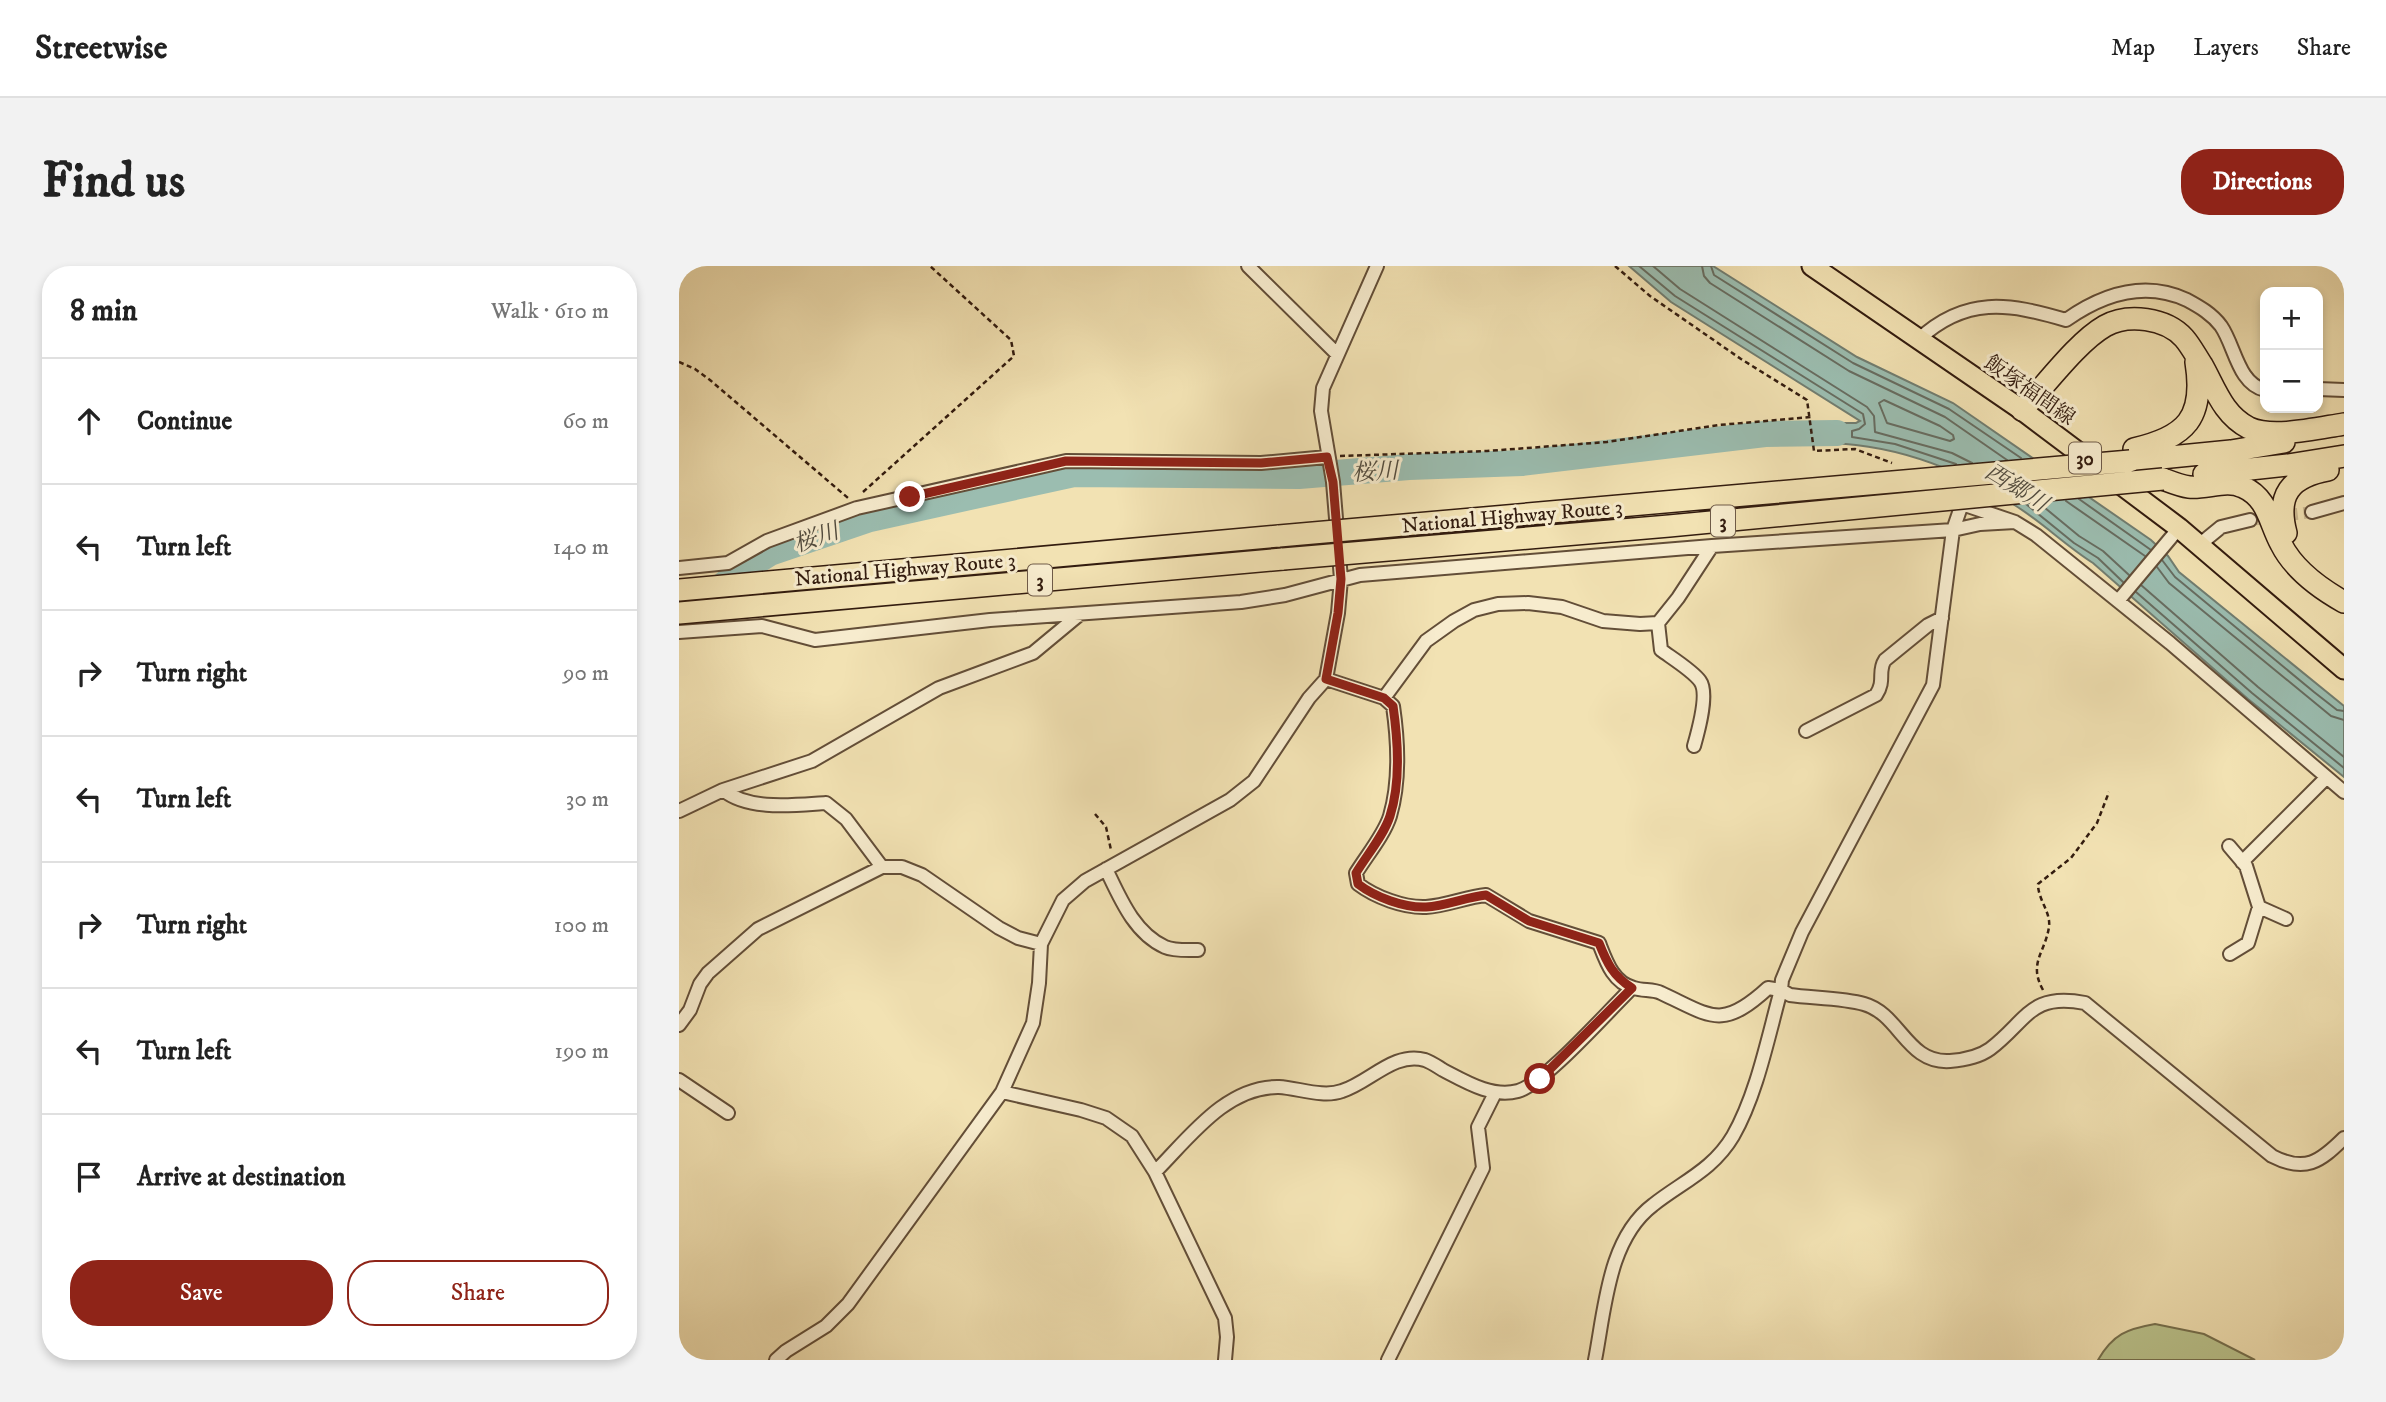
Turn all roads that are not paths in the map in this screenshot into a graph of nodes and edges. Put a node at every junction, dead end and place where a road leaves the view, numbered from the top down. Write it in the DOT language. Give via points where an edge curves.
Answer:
graph roads {
  1 [pos="1248,266"];
  2 [pos="1377,266"];
  3 [pos="1812,266"];
  4 [pos="1918,340"];
  5 [pos="2195,353"];
  6 [pos="1337,354"];
  7 [pos="2260,389"];
  8 [pos="2323,389"];
  9 [pos="2344,390"];
  10 [pos="2022,411"];
  11 [pos="2344,424"];
  12 [pos="2344,432"];
  13 [pos="2127,456"];
  14 [pos="2344,456"];
  15 [pos="1328,461"];
  16 [pos="2344,467"];
  17 [pos="1915,472"];
  18 [pos="2163,479"];
  19 [pos="2344,503"];
  20 [pos="1962,504"];
  21 [pos="2312,512"];
  22 [pos="2250,520"];
  23 [pos="2015,522"];
  24 [pos="2179,528"];
  25 [pos="1953,530"];
  26 [pos="2199,545"];
  27 [pos="1712,546"];
  28 [pos="2299,567"];
  29 [pos="679,568"];
  30 [pos="1341,579"];
  31 [pos="679,590"];
  32 [pos="2117,601"];
  33 [pos="2344,602"];
  34 [pos="679,613"];
  35 [pos="1080,614"];
  36 [pos="1942,618"];
  37 [pos="1658,623"];
  38 [pos="679,632"];
  39 [pos="2344,668"];
  40 [pos="1326,679"];
  41 [pos="1384,698"];
  42 [pos="1806,731"];
  43 [pos="1694,746"];
  44 [pos="2326,778"];
  45 [pos="723,790"];
  46 [pos="2344,792"];
  47 [pos="679,811"];
  48 [pos="2229,846"];
  49 [pos="2242,862"];
  50 [pos="881,867"];
  51 [pos="1108,869"];
  52 [pos="2259,907"];
  53 [pos="2287,919"];
  54 [pos="1041,944"];
  55 [pos="1198,950"];
  56 [pos="2230,954"];
  57 [pos="1632,988"];
  58 [pos="1781,990"];
  59 [pos="679,1025"];
  60 [pos="679,1080"];
  61 [pos="1002,1092"];
  62 [pos="1495,1093"];
  63 [pos="728,1113"];
  64 [pos="2344,1138"];
  65 [pos="1155,1172"];
  66 [pos="776,1360"];
  67 [pos="1225,1360"];
  68 [pos="1388,1360"];
  69 [pos="1595,1360"];
  1 -- 6 [label="street"];
  2 -- 6 [label="street"];
  3 -- 4 [label="main road, 飯塚福間線 / 30"];
  4 -- 7 [label="street" via="1937,323 1965,310 2008,307 2066,320 2116,294 2148,289 2166,292 2210,314 2226,335 2241,369"];
  4 -- 10 [label="main road, 飯塚福間線 / 30"];
  5 -- 10 [label="highway" via="2166,325 2129,319 2116,322 2091,337"];
  5 -- 11 [label="highway" via="2220,400 2249,427 2263,432"];
  5 -- 13 [label="highway" via="2199,387 2191,417 2167,440"];
  6 -- 15 [label="street" via="1323,388 1321,411"];
  8 -- 9 [label="street"];
  10 -- 24 [label="main road, 飯塚福間線 / 30"];
  12 -- 13 [label="highway" via="2231,451"];
  13 -- 31 [label="highway, National Highway Route 3 / 3, bridge" via="1961,467 1865,484"];
  14 -- 18 [label="highway, National Highway Route 3 / 3"];
  15 -- 29 [label="street" via="1066,461 855,505 767,541 728,563"];
  15 -- 30 [label="street"];
  16 -- 28 [label="highway" via="2311,473 2282,500 2283,523"];
  17 -- 20 [label="street" via="1948,489"];
  18 -- 28 [label="highway" via="2189,487 2241,485 2258,496 2281,546"];
  18 -- 34 [label="highway, National Highway Route 3 / 3, bridge"];
  19 -- 21 [label="street"];
  20 -- 23 [label="street"];
  20 -- 25 [label="street"];
  22 -- 26 [label="street" via="2221,527"];
  23 -- 25 [label="street"];
  23 -- 32 [label="street"];
  24 -- 26 [label="main road, 飯塚福間線 / 30"];
  24 -- 32 [label="street"];
  25 -- 27 [label="street"];
  25 -- 36 [label="street"];
  26 -- 39 [label="main road, 飯塚福間線 / 30"];
  27 -- 30 [label="street"];
  27 -- 37 [label="street"];
  28 -- 33 [label="highway" via="2312,582"];
  30 -- 35 [label="street" via="1241,602"];
  30 -- 40 [label="street"];
  32 -- 44 [label="street"];
  35 -- 38 [label="street" via="814,640 762,626"];
  35 -- 45 [label="street" via="1033,653 939,688 812,761"];
  36 -- 42 [label="street" via="1885,660 1881,666 1883,685 1877,695"];
  36 -- 58 [label="street" via="1933,685 1801,932"];
  37 -- 41 [label="street" via="1602,621 1562,607 1528,603 1474,610 1426,640"];
  37 -- 43 [label="street" via="1661,650 1701,681 1700,727"];
  40 -- 41 [label="street"];
  40 -- 51 [label="street" via="1254,781 1230,800"];
  41 -- 57 [label="street" via="1393,706 1396,724 1396,786 1389,818 1356,873 1358,884 1409,906 1486,895 1529,921 1599,943 1608,966"];
  44 -- 46 [label="street"];
  44 -- 49 [label="street"];
  45 -- 47 [label="street"];
  45 -- 50 [label="street" via="747,802 826,803 846,819"];
  48 -- 49 [label="street"];
  49 -- 52 [label="street"];
  50 -- 54 [label="street" via="902,867 922,875 999,928"];
  50 -- 59 [label="street" via="758,929 708,973"];
  51 -- 54 [label="street" via="1063,900"];
  51 -- 55 [label="street" via="1130,915 1152,939 1167,949"];
  52 -- 53 [label="street"];
  52 -- 56 [label="street" via="2248,943"];
  54 -- 61 [label="street" via="1033,1023"];
  57 -- 58 [label="street" via="1657,991 1703,1014 1722,1015 1745,1009 1767,988"];
  57 -- 62 [label="street" via="1540,1079 1519,1091"];
  58 -- 64 [label="street" via="1864,1004 1881,1012 1913,1048 1929,1058 1947,1061 1989,1051 2042,1004 2064,999 2085,1003 2272,1156 2289,1165 2312,1163"];
  58 -- 69 [label="street" via="1748,1103 1733,1136 1716,1159 1651,1205 1617,1253"];
  60 -- 63 [label="street"];
  61 -- 65 [label="street" via="1106,1118 1132,1136"];
  61 -- 66 [label="street" via="848,1304 826,1326"];
  62 -- 65 [label="street" via="1424,1060 1398,1061 1341,1092 1275,1087 1218,1108"];
  62 -- 68 [label="street" via="1479,1127 1483,1168"];
  65 -- 67 [label="street" via="1225,1318"];
}
